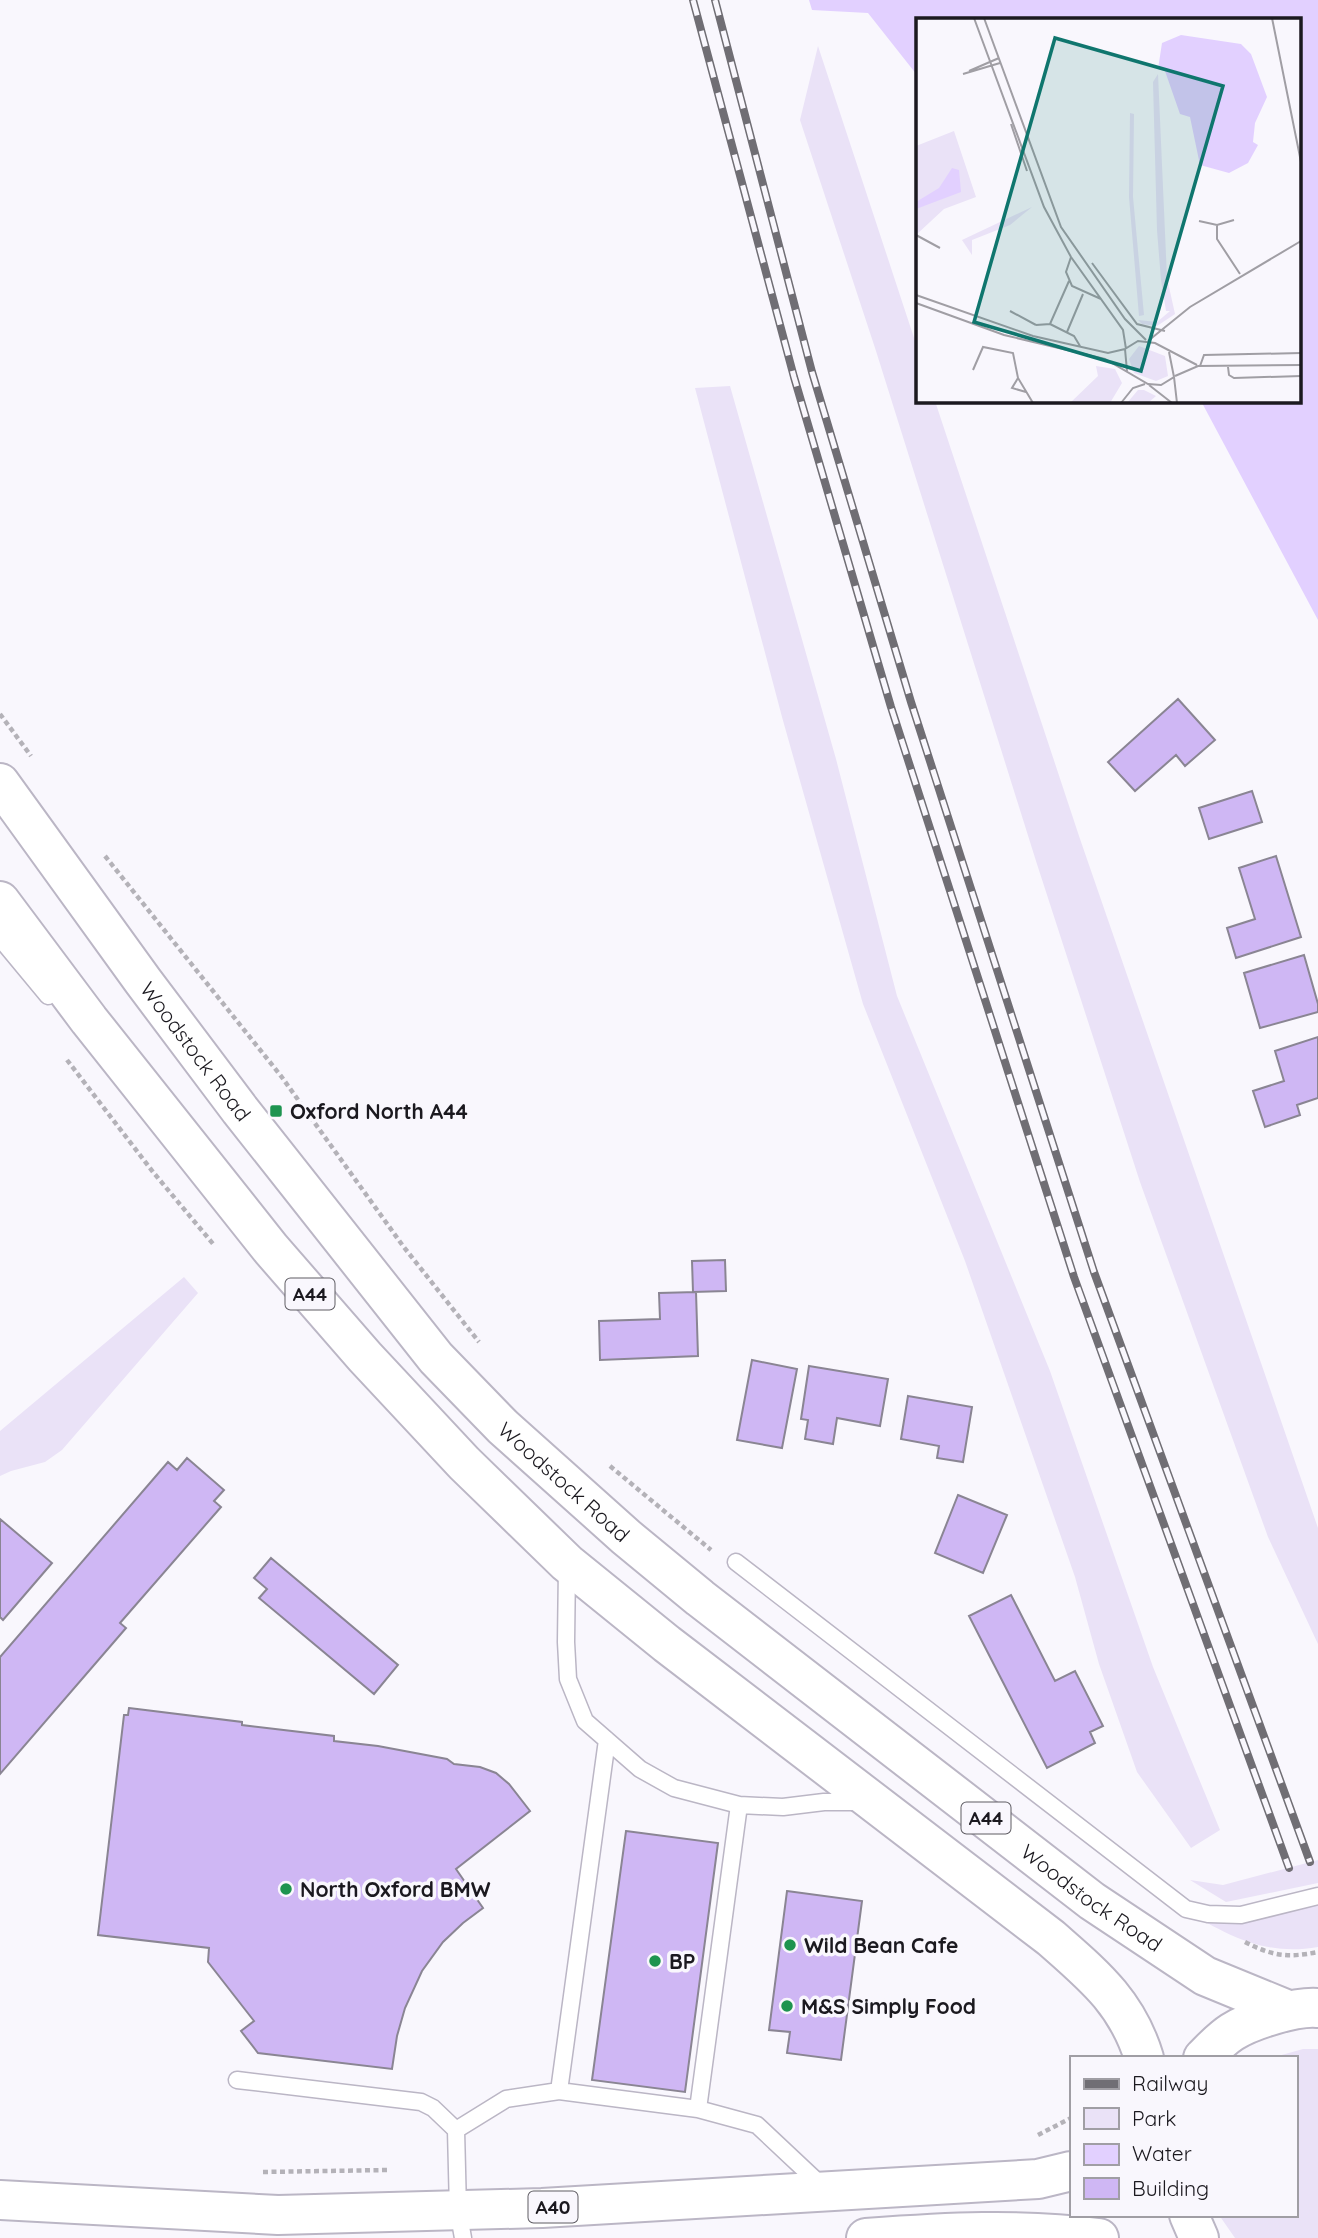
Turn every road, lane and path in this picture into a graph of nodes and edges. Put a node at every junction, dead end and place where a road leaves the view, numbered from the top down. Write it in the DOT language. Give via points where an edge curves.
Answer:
graph roads {
  1 [pos="0,715"];
  2 [pos="35,762"];
  3 [pos="0,783"];
  4 [pos="99,849"];
  5 [pos="0,901"];
  6 [pos="0,938"];
  7 [pos="55,1005"];
  8 [pos="154,1129"];
  9 [pos="196,1155"];
  10 [pos="487,1352"];
  11 [pos="606,1462"];
  12 [pos="567,1563"];
  13 [pos="736,1563"];
  14 [pos="607,1740"];
  15 [pos="876,1802"];
  16 [pos="739,1805"];
  17 [pos="1318,1896"];
  18 [pos="1246,1943"];
  19 [pos="1318,1952"];
  20 [pos="1303,2009"];
  21 [pos="1143,2056"];
  22 [pos="1205,2056"];
  23 [pos="237,2080"];
  24 [pos="559,2091"];
  25 [pos="698,2109"];
  26 [pos="1070,2120"];
  27 [pos="456,2130"];
  28 [pos="1035,2137"];
  29 [pos="390,2169"];
  30 [pos="1070,2171"];
  31 [pos="256,2172"];
  32 [pos="828,2192"];
  33 [pos="0,2200"];
  34 [pos="1190,2217"];
  35 [pos="461,2224"];
  36 [pos="866,2238"];
  37 [pos="1099,2238"];
  38 [pos="1199,2238"];
  1 -- 2 [label="path"];
  3 -- 20 [label="highway, Woodstock Road / A44" via="240,1110 436,1358 503,1427 700,1598 1092,1900 1205,1976"];
  4 -- 10 [label="path" via="281,1076 403,1246"];
  5 -- 9 [label="highway, A44"];
  6 -- 7 [label="lane"];
  8 -- 9 [label="lane"];
  9 -- 12 [label="highway, A44" via="365,1357 464,1463"];
  11 -- 13 [label="path" via="709,1549"];
  12 -- 14 [label="lane" via="568,1679 585,1721"];
  12 -- 15 [label="highway, A44"];
  13 -- 17 [label="lane" via="1186,1909 1241,1915"];
  14 -- 16 [label="lane" via="640,1769 674,1788"];
  14 -- 24 [label="lane"];
  15 -- 16 [label="lane"];
  15 -- 21 [label="highway, A44" via="1101,1982 1123,2010"];
  16 -- 25 [label="lane"];
  18 -- 19 [label="path" via="1271,1954"];
  20 -- 22 [label="highway" via="1234,2030"];
  23 -- 27 [label="lane" via="421,2102"];
  24 -- 25 [label="lane"];
  24 -- 27 [label="lane" via="506,2099"];
  25 -- 32 [label="lane" via="757,2125"];
  26 -- 28 [label="path"];
  27 -- 35 [label="lane"];
  29 -- 31 [label="path"];
  30 -- 32 [label="highway, A40" via="1038,2179"];
  32 -- 35 [label="highway, A40" via="542,2208"];
  33 -- 35 [label="highway, A40"];
  34 -- 38 [label="highway"];
  36 -- 37 [label="highway" via="1030,2231"];
}
